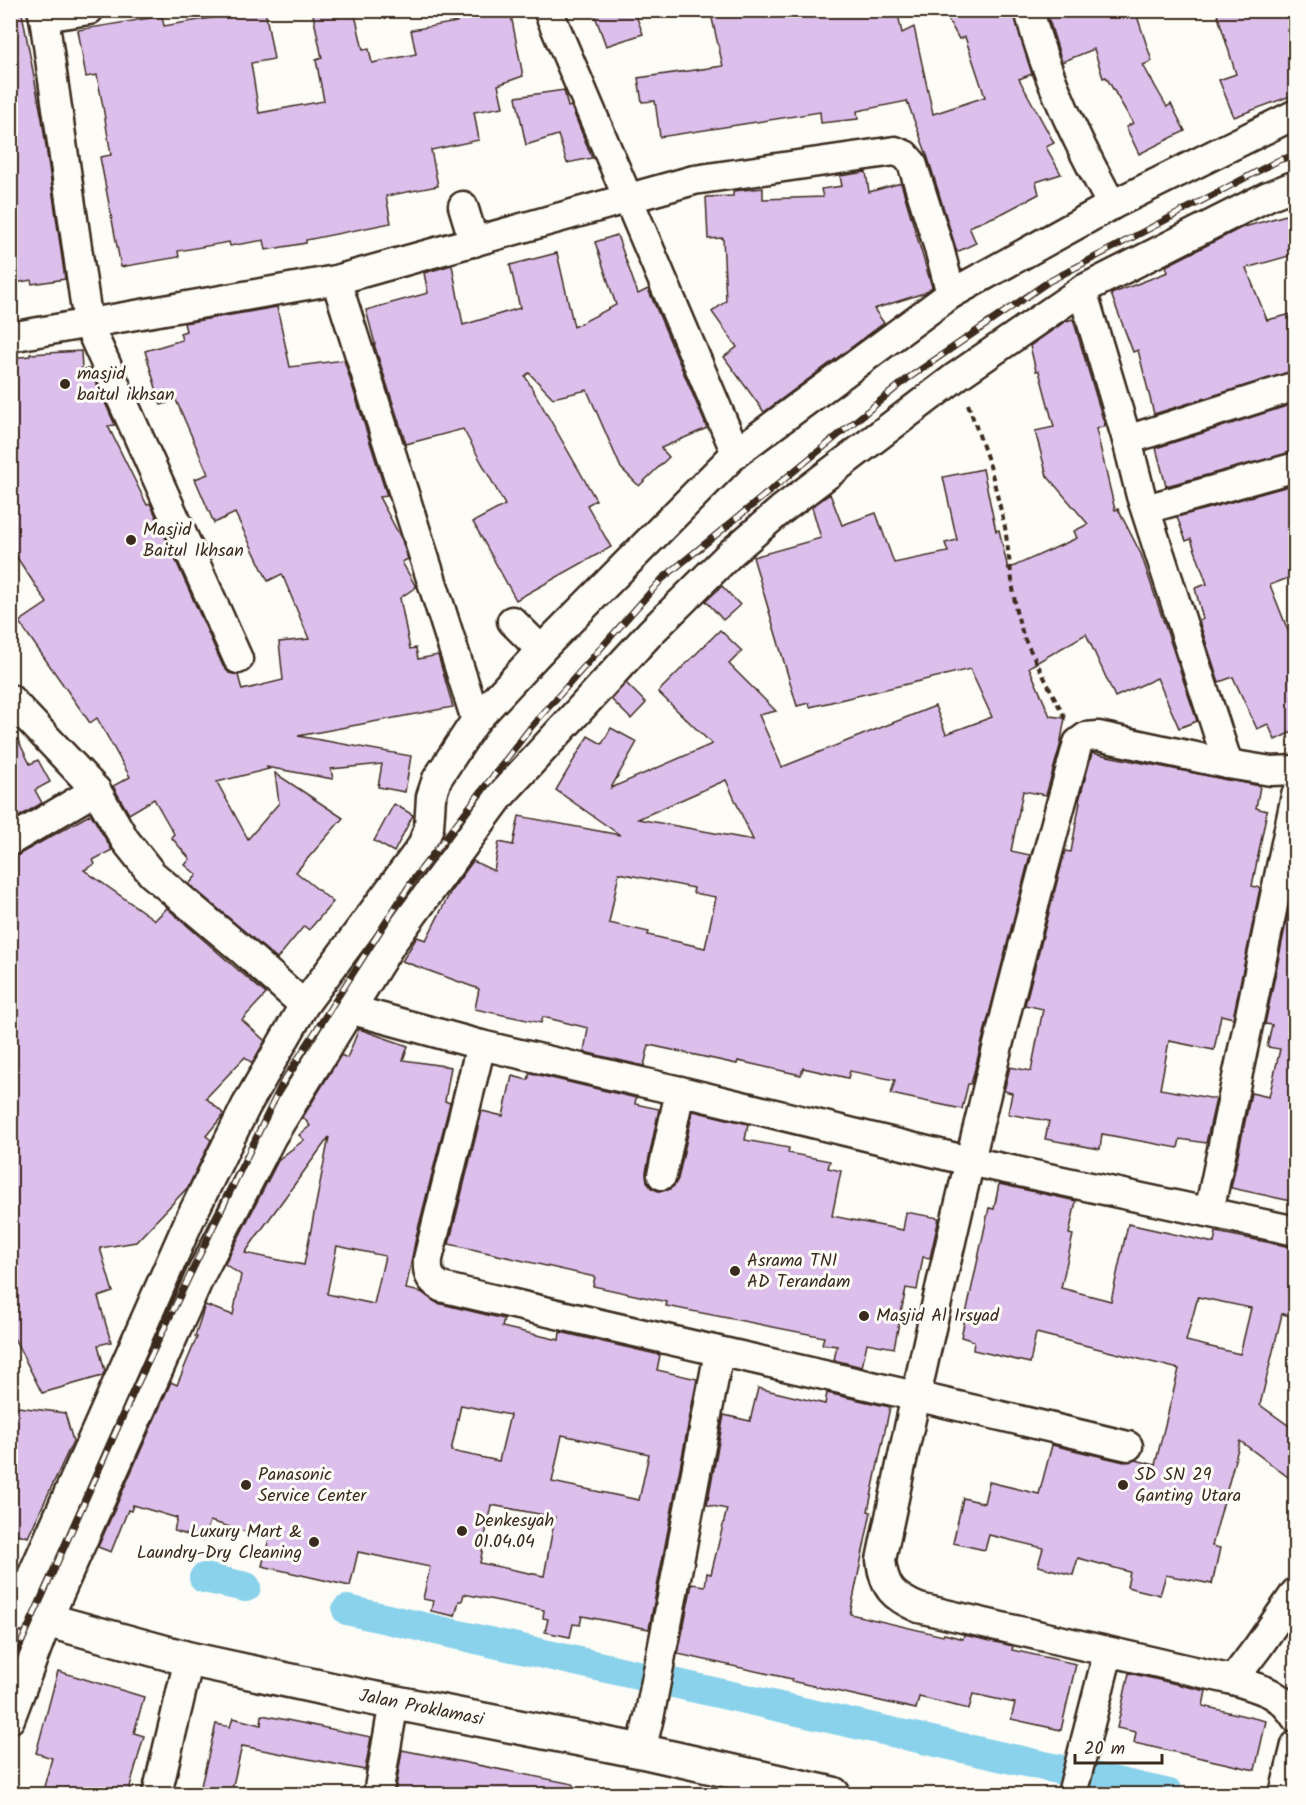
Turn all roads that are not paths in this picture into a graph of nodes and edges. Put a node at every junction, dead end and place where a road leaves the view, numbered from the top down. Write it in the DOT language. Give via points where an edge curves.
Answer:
graph roads {
  1 [pos="89,10"];
  2 [pos="548,10"];
  3 [pos="1029,10"];
  4 [pos="43,14"];
  5 [pos="1296,114"];
  6 [pos="1296,185"];
  7 [pos="629,198"];
  8 [pos="1112,204"];
  9 [pos="463,206"];
  10 [pos="474,242"];
  11 [pos="336,280"];
  12 [pos="1082,290"];
  13 [pos="951,294"];
  14 [pos="88,324"];
  15 [pos="10,337"];
  16 [pos="1296,386"];
  17 [pos="1127,440"];
  18 [pos="736,453"];
  19 [pos="1296,467"];
  20 [pos="1146,509"];
  21 [pos="512,621"];
  22 [pos="542,650"];
  23 [pos="238,659"];
  24 [pos="10,699"];
  25 [pos="476,720"];
  26 [pos="1228,764"];
  27 [pos="1296,770"];
  28 [pos="96,790"];
  29 [pos="1296,795"];
  30 [pos="10,842"];
  31 [pos="304,1005"];
  32 [pos="349,1009"];
  33 [pos="481,1045"];
  34 [pos="680,1091"];
  35 [pos="969,1161"];
  36 [pos="662,1175"];
  37 [pos="1209,1212"];
  38 [pos="1296,1231"];
  39 [pos="719,1352"];
  40 [pos="915,1395"];
  41 [pos="1128,1446"];
  42 [pos="1296,1592"];
  43 [pos="13,1611"];
  44 [pos="47,1621"];
  45 [pos="1108,1653"];
  46 [pos="189,1659"];
  47 [pos="1233,1680"];
  48 [pos="394,1702"];
  49 [pos="1296,1718"];
  50 [pos="10,1719"];
  51 [pos="1296,1745"];
  52 [pos="641,1751"];
  53 [pos="157,1794"];
  54 [pos="378,1794"];
  55 [pos="833,1794"];
  56 [pos="1072,1794"];
  57 [pos="1284,1794"];
  1 -- 4 [label="street"];
  2 -- 7 [label="street"];
  3 -- 8 [label="street" via="1037,41 1080,147"];
  4 -- 14 [label="street"];
  5 -- 8 [label="street"];
  6 -- 12 [label="street"];
  7 -- 10 [label="street"];
  7 -- 13 [label="street" via="694,180 895,151 905,154 912,163"];
  7 -- 18 [label="street"];
  8 -- 13 [label="street"];
  9 -- 10 [label="street"];
  10 -- 11 [label="street"];
  11 -- 14 [label="street"];
  11 -- 25 [label="street"];
  12 -- 17 [label="street"];
  12 -- 32 [label="street" via="957,376 781,510 731,553 651,632 501,795 391,944"];
  13 -- 18 [label="street"];
  14 -- 15 [label="street"];
  14 -- 23 [label="street"];
  16 -- 17 [label="street"];
  17 -- 20 [label="street"];
  18 -- 22 [label="street"];
  19 -- 20 [label="street"];
  20 -- 26 [label="street"];
  21 -- 22 [label="street"];
  22 -- 25 [label="street"];
  24 -- 28 [label="street"];
  25 -- 31 [label="street" via="437,779 422,846"];
  26 -- 27 [label="street" via="1271,771"];
  26 -- 35 [label="street" via="1098,736 1086,737 1078,743"];
  28 -- 30 [label="street"];
  28 -- 31 [label="street" via="125,840 152,874"];
  29 -- 37 [label="street"];
  31 -- 43 [label="street" via="246,1106 189,1221"];
  32 -- 33 [label="street"];
  32 -- 44 [label="street" via="272,1136 222,1231"];
  33 -- 34 [label="street"];
  33 -- 39 [label="street" via="428,1259 431,1280 441,1287"];
  34 -- 35 [label="street"];
  34 -- 36 [label="street"];
  35 -- 37 [label="street"];
  35 -- 40 [label="street"];
  37 -- 38 [label="street"];
  39 -- 40 [label="street"];
  39 -- 52 [label="street"];
  40 -- 41 [label="street"];
  40 -- 45 [label="street" via="881,1560 883,1578 890,1589 901,1601 919,1608"];
  42 -- 47 [label="street"];
  43 -- 44 [label="main road, Jalan Proklamasi"];
  44 -- 46 [label="main road, Jalan Proklamasi"];
  44 -- 50 [label="street"];
  45 -- 47 [label="street"];
  45 -- 56 [label="street"];
  46 -- 48 [label="main road, Jalan Proklamasi"];
  46 -- 53 [label="street"];
  47 -- 49 [label="street" via="1286,1702"];
  48 -- 52 [label="main road, Jalan Proklamasi"];
  48 -- 54 [label="street"];
  51 -- 57 [label="street"];
  52 -- 55 [label="main road, Jalan Proklamasi"];
}
